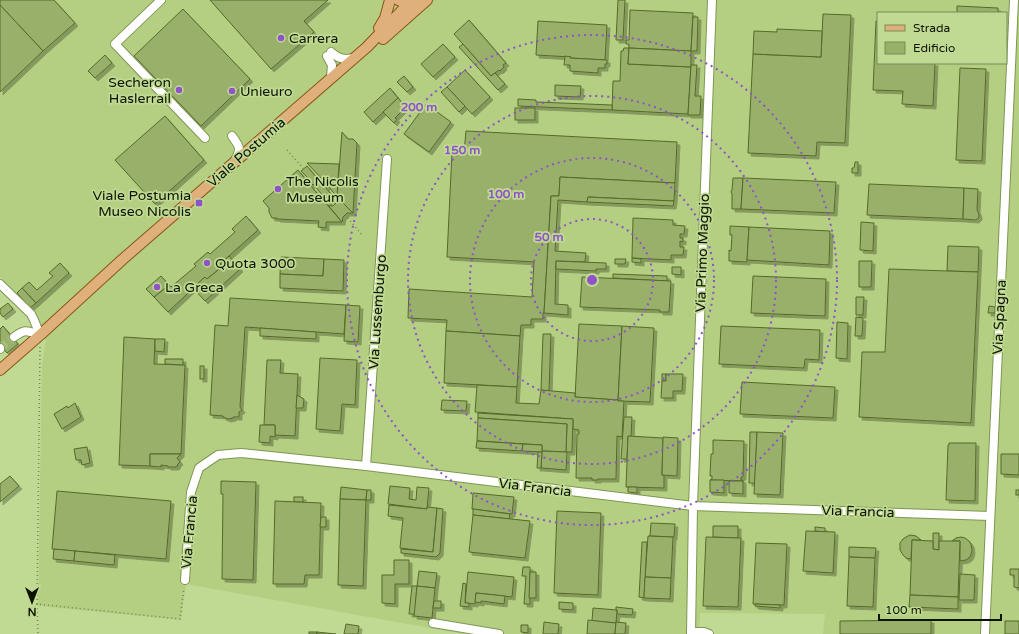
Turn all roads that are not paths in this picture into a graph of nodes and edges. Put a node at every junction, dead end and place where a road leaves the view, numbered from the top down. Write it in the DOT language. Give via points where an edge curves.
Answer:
graph roads {
  1 [pos="161,0"];
  2 [pos="390,0"];
  3 [pos="398,0"];
  4 [pos="427,0"];
  5 [pos="712,0"];
  6 [pos="1014,0"];
  7 [pos="412,1"];
  8 [pos="367,47"];
  9 [pos="354,58"];
  10 [pos="331,77"];
  11 [pos="232,136"];
  12 [pos="205,138"];
  13 [pos="387,159"];
  14 [pos="234,162"];
  15 [pos="0,284"];
  16 [pos="40,335"];
  17 [pos="14,337"];
  18 [pos="0,370"];
  19 [pos="366,466"];
  20 [pos="693,506"];
  21 [pos="990,516"];
  22 [pos="185,580"];
  23 [pos="434,623"];
  24 [pos="691,633"];
  25 [pos="499,634"];
  26 [pos="709,634"];
  27 [pos="985,634"];
  1 -- 12 [label="street" via="115,44"];
  2 -- 8 [label="main road, Viale Postumia" via="385,18"];
  3 -- 7 [label="main road, Viale Postumia" via="405,3"];
  4 -- 8 [label="main road, Viale Postumia" via="383,38"];
  5 -- 20 [label="street, Via Primo Maggio"];
  6 -- 21 [label="street, Via Spagna"];
  7 -- 8 [label="main road, Viale Postumia"];
  8 -- 9 [label="main road, Viale Postumia"];
  9 -- 10 [label="main road, Viale Postumia"];
  9 -- 10 [label="street" via="342,59 329,54 332,64"];
  10 -- 14 [label="main road, Viale Postumia"];
  11 -- 14 [label="street" via="240,149"];
  13 -- 19 [label="street, Via Lussemburgo"];
  14 -- 16 [label="main road, Viale Postumia"];
  15 -- 16 [label="street" via="30,314"];
  16 -- 17 [label="street" via="22,331"];
  16 -- 18 [label="main road, Viale Postumia"];
  19 -- 20 [label="street, Via Francia"];
  19 -- 22 [label="street, Via Francia" via="241,453 218,455 199,468 191,492"];
  20 -- 21 [label="street, Via Francia"];
  20 -- 24 [label="street, Via Primo Maggio"];
  21 -- 27 [label="street, Via Spagna"];
  23 -- 25 [label="street"];
  24 -- 26 [label="street"];
}
